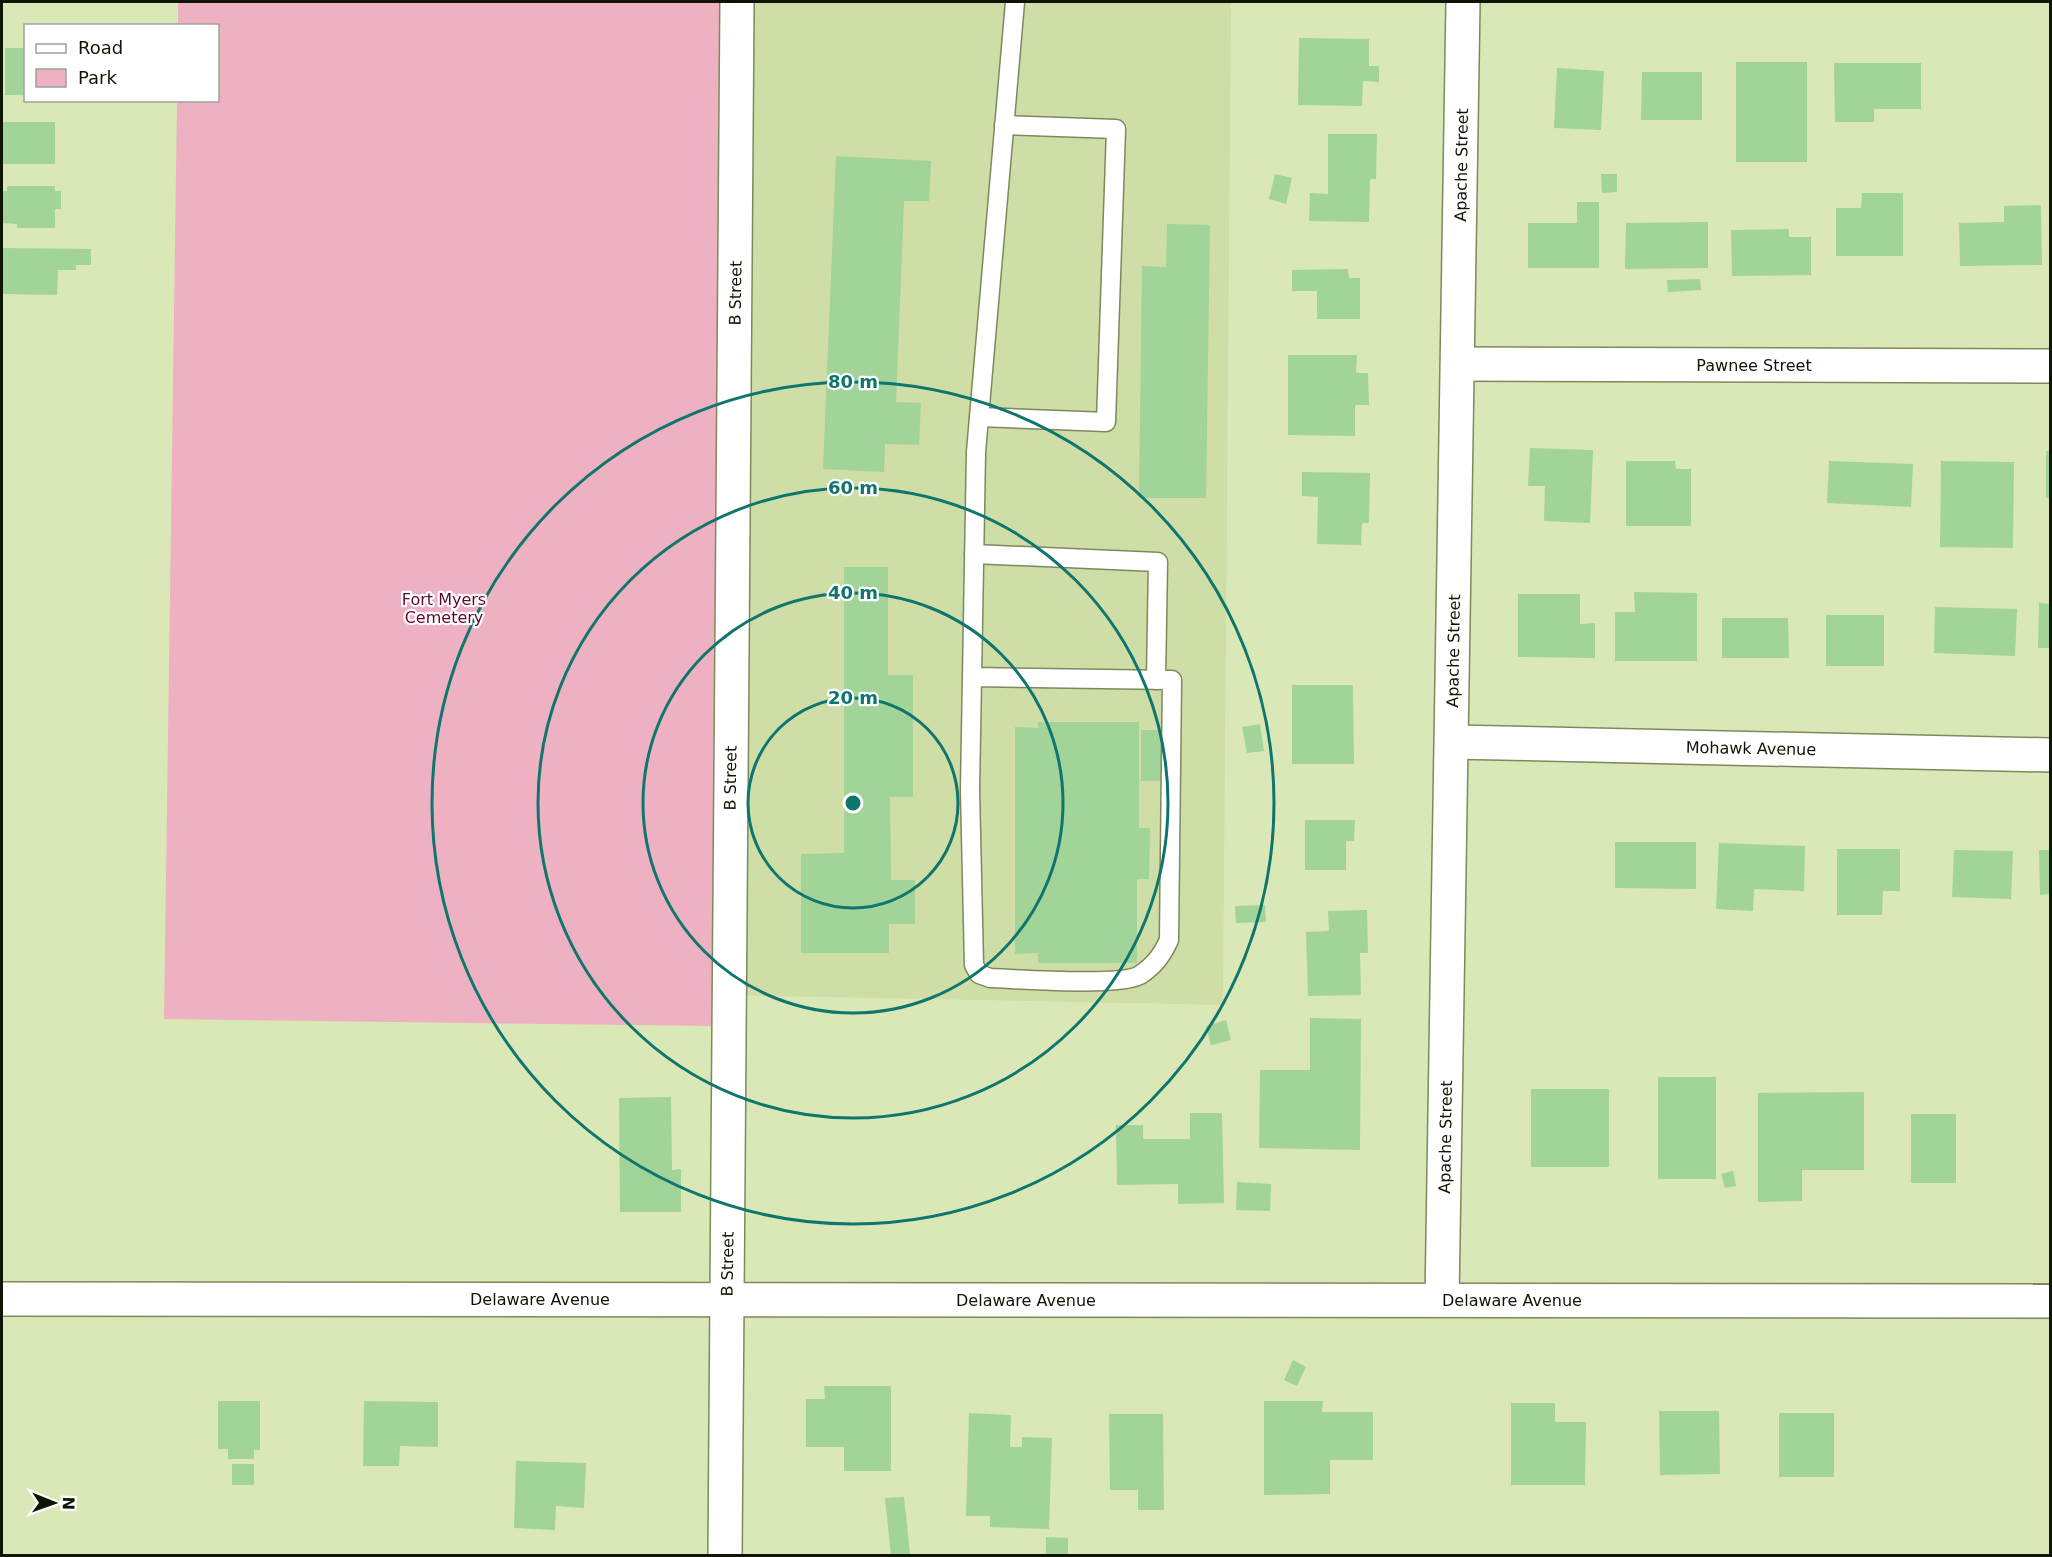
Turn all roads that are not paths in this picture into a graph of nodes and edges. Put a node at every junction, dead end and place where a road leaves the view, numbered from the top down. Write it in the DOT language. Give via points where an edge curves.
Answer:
graph roads {
  1 [pos="737,2"];
  2 [pos="1014,2"];
  3 [pos="1463,2"];
  4 [pos="1004,125"];
  5 [pos="1458,364"];
  6 [pos="2050,366"];
  7 [pos="979,417"];
  8 [pos="974,554"];
  9 [pos="972,677"];
  10 [pos="1156,680"];
  11 [pos="1452,742"];
  12 [pos="2050,755"];
  13 [pos="2,1299"];
  14 [pos="726,1300"];
  15 [pos="1442,1300"];
  16 [pos="2050,1301"];
  17 [pos="725,1556"];
  1 -- 14 [label="street, B Street"];
  2 -- 4 [label="lane"];
  3 -- 5 [label="street, Apache Street"];
  4 -- 7 [label="lane"];
  4 -- 7 [label="lane" via="1116,129 1106,422"];
  5 -- 6 [label="street, Pawnee Street"];
  5 -- 11 [label="street, Apache Street"];
  7 -- 8 [label="lane"];
  8 -- 9 [label="lane"];
  8 -- 10 [label="lane" via="1158,562"];
  9 -- 10 [label="lane"];
  9 -- 10 [label="lane" via="974,965 979,974 990,978 1111,981 1138,976 1159,960 1169,940 1172,680"];
  11 -- 12 [label="street, Mohawk Avenue"];
  11 -- 15 [label="street, Apache Street"];
  13 -- 14 [label="street, Delaware Avenue"];
  14 -- 15 [label="street, Delaware Avenue"];
  14 -- 17 [label="street, B Street"];
  15 -- 16 [label="street, Delaware Avenue"];
}
